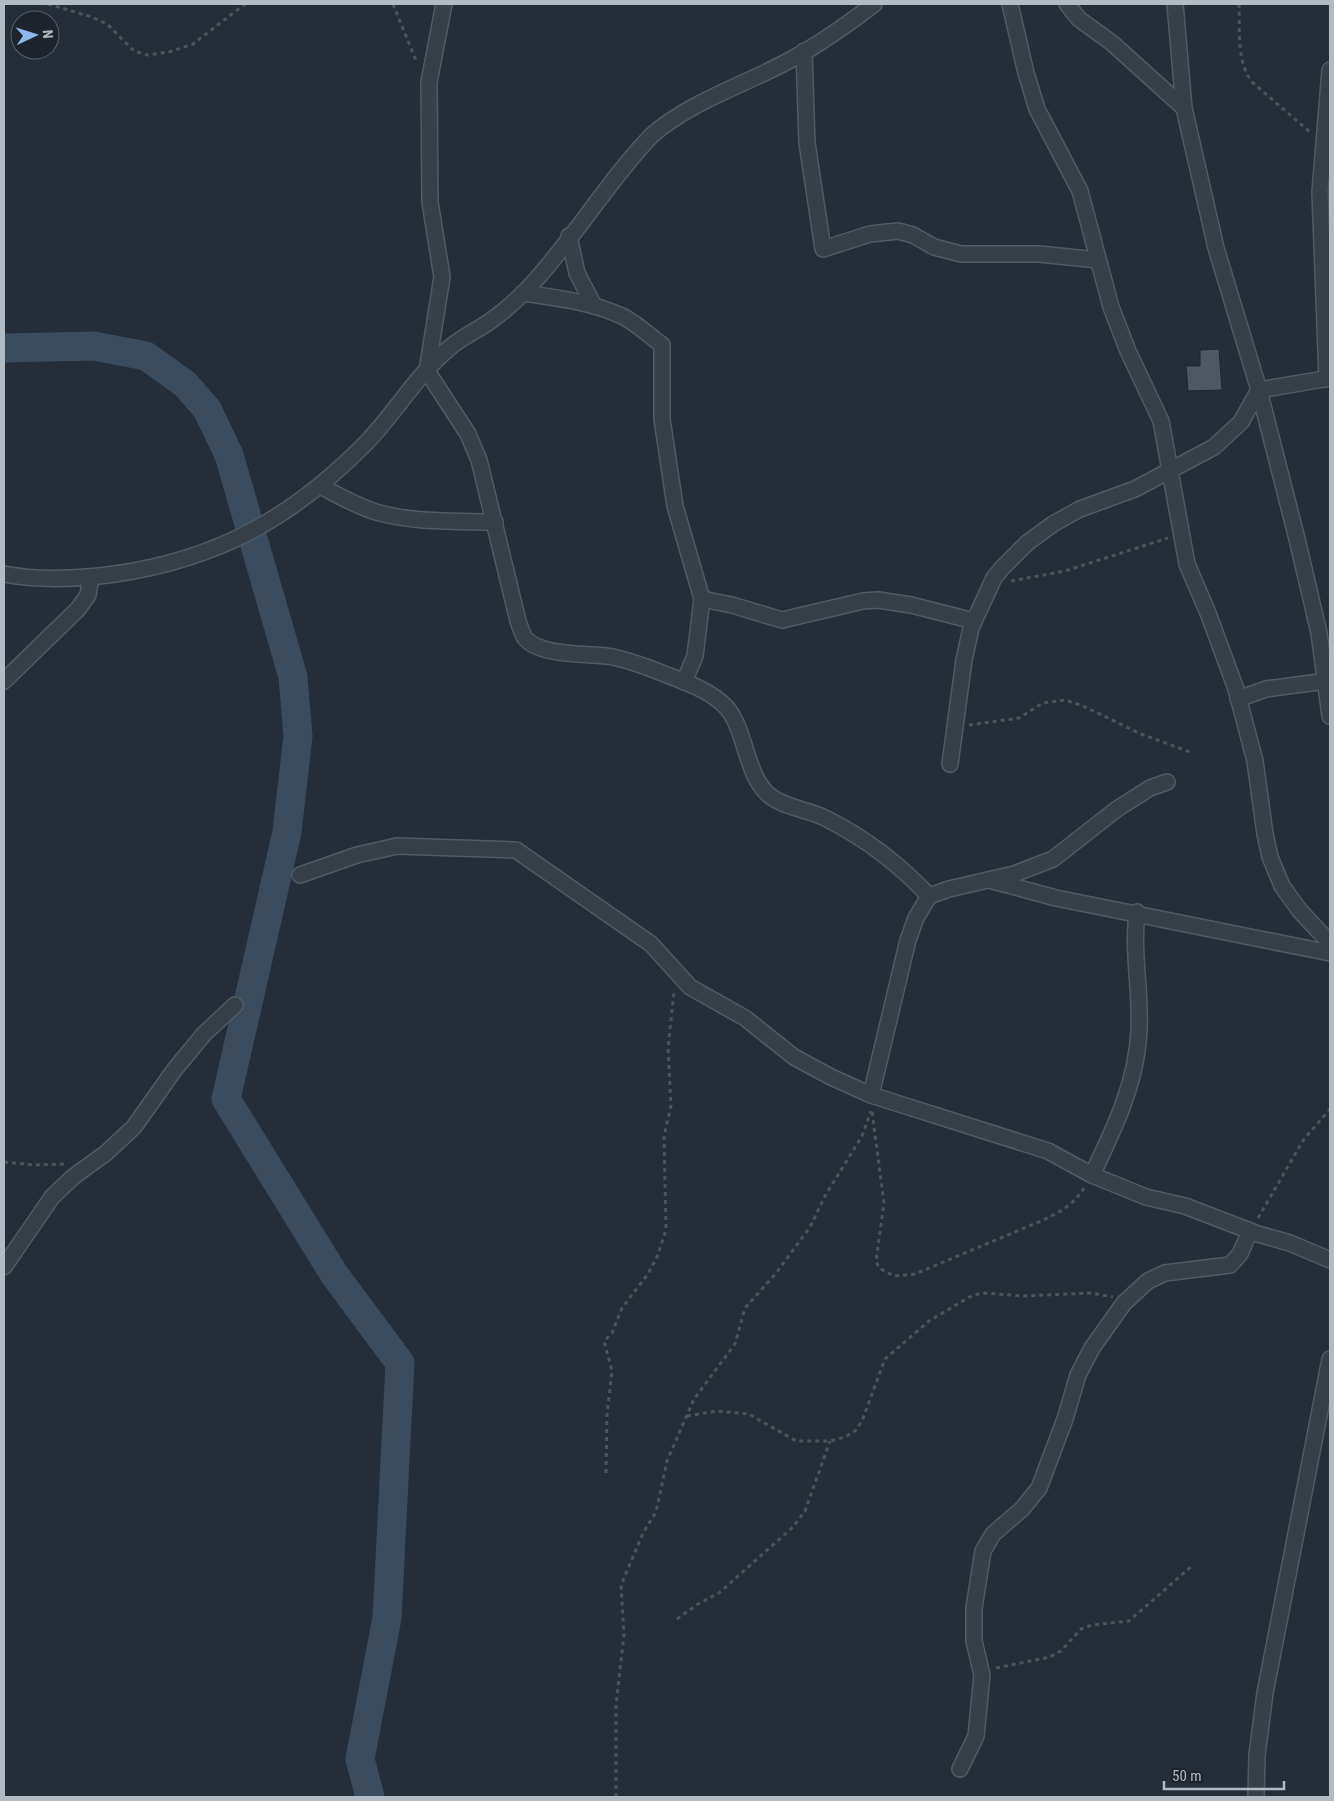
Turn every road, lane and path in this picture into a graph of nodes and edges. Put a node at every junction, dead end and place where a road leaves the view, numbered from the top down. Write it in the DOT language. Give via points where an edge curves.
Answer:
graph roads {
  1 [pos="48,4"];
  2 [pos="245,4"];
  3 [pos="392,4"];
  4 [pos="444,4"];
  5 [pos="874,4"];
  6 [pos="1010,4"];
  7 [pos="1067,4"];
  8 [pos="1175,4"];
  9 [pos="1239,4"];
  10 [pos="804,51"];
  11 [pos="1330,70"];
  12 [pos="429,82"];
  13 [pos="1184,108"];
  14 [pos="1327,145"];
  15 [pos="570,236"];
  16 [pos="1098,260"];
  17 [pos="523,293"];
  18 [pos="594,306"];
  19 [pos="427,371"];
  20 [pos="1329,378"];
  21 [pos="1259,390"];
  22 [pos="1169,469"];
  23 [pos="320,486"];
  24 [pos="495,522"];
  25 [pos="1181,534"];
  26 [pos="4,574"];
  27 [pos="91,577"];
  28 [pos="990,585"];
  29 [pos="702,599"];
  30 [pos="974,621"];
  31 [pos="1324,626"];
  32 [pos="4,681"];
  33 [pos="1326,681"];
  34 [pos="684,682"];
  35 [pos="1238,699"];
  36 [pos="1330,716"];
  37 [pos="954,727"];
  38 [pos="1190,752"];
  39 [pos="950,764"];
  40 [pos="1167,782"];
  41 [pos="300,875"];
  42 [pos="987,880"];
  43 [pos="929,896"];
  44 [pos="1137,912"];
  45 [pos="1330,943"];
  46 [pos="1330,953"];
  47 [pos="690,986"];
  48 [pos="235,1005"];
  49 [pos="871,1103"];
  50 [pos="1330,1109"];
  51 [pos="4,1162"];
  52 [pos="86,1166"];
  53 [pos="1092,1174"];
  54 [pos="1250,1231"];
  55 [pos="1330,1260"];
  56 [pos="4,1267"];
  57 [pos="1124,1303"];
  58 [pos="1330,1359"];
  59 [pos="686,1416"];
  60 [pos="830,1441"];
  61 [pos="606,1473"];
  62 [pos="1194,1565"];
  63 [pos="677,1619"];
  64 [pos="982,1675"];
  65 [pos="960,1769"];
  66 [pos="616,1797"];
  67 [pos="1256,1797"];
  1 -- 2 [label="path" via="92,16 106,24 134,51 147,55 193,44"];
  3 -- 12 [label="path" via="414,59"];
  4 -- 12 [label="street"];
  5 -- 10 [label="street"];
  6 -- 16 [label="street" via="1037,109 1080,191"];
  7 -- 13 [label="street" via="1079,19 1112,43"];
  8 -- 13 [label="street"];
  9 -- 14 [label="path" via="1245,73"];
  10 -- 15 [label="street" via="669,120 639,148"];
  10 -- 16 [label="street" via="806,143 823,249 870,234 898,230 934,248 961,254 1039,254"];
  11 -- 14 [label="street"];
  12 -- 19 [label="street" via="430,202 442,277"];
  13 -- 21 [label="street" via="1216,248"];
  14 -- 20 [label="street" via="1320,192"];
  15 -- 17 [label="street"];
  15 -- 18 [label="street" via="577,274"];
  16 -- 22 [label="street" via="1118,328 1157,409"];
  17 -- 18 [label="street"];
  17 -- 19 [label="street" via="490,321 448,348"];
  18 -- 29 [label="street" via="626,318 662,345 662,419 675,506"];
  19 -- 23 [label="street" via="367,442"];
  19 -- 24 [label="street" via="468,434 479,460"];
  20 -- 21 [label="street"];
  21 -- 22 [label="street" via="1241,422 1227,437"];
  21 -- 31 [label="street"];
  22 -- 25 [label="street"];
  22 -- 28 [label="street" via="1135,489 1053,524 1012,558"];
  23 -- 24 [label="street" via="377,512 433,521"];
  23 -- 27 [label="street" via="251,533 204,554 168,564"];
  24 -- 34 [label="street" via="525,638 541,648 628,661"];
  25 -- 28 [label="path" via="1066,571"];
  25 -- 35 [label="street" via="1187,564"];
  26 -- 27 [label="street" via="28,578"];
  27 -- 32 [label="street" via="88,595 78,609"];
  28 -- 30 [label="street"];
  29 -- 30 [label="street" via="732,604 782,620 878,600"];
  29 -- 34 [label="street" via="695,656"];
  30 -- 37 [label="street" via="964,660"];
  31 -- 33 [label="street"];
  33 -- 35 [label="street" via="1266,689"];
  33 -- 36 [label="street"];
  34 -- 43 [label="street" via="726,708 743,740 762,789 773,798 829,819 908,876"];
  35 -- 45 [label="street" via="1255,762 1270,857 1282,886"];
  37 -- 38 [label="path" via="1019,718 1043,703 1066,700"];
  37 -- 39 [label="street"];
  40 -- 42 [label="street" via="1150,788 1117,809 1053,859 1021,872"];
  41 -- 47 [label="street" via="357,855 397,846 516,850 651,944"];
  42 -- 43 [label="street"];
  42 -- 44 [label="street" via="1056,898"];
  43 -- 49 [label="street" via="908,940"];
  44 -- 46 [label="street"];
  44 -- 53 [label="street" via="1139,1032 1136,1051 1125,1103"];
  47 -- 49 [label="street" via="745,1018 794,1057"];
  47 -- 61 [label="path" via="678,989 673,995 668,1048 671,1106 664,1136 666,1230 653,1266 622,1308 612,1333 604,1341 612,1370"];
  48 -- 52 [label="street" via="204,1034 175,1069 134,1127 106,1153"];
  49 -- 53 [label="street" via="1048,1151"];
  49 -- 53 [label="path" via="884,1203 876,1261 879,1268 894,1276 922,1272 1060,1212 1078,1197"];
  49 -- 59 [label="path" via="862,1136 825,1196 810,1228 745,1308 735,1344 694,1399"];
  50 -- 54 [label="path" via="1304,1139"];
  51 -- 52 [label="path"];
  52 -- 56 [label="street" via="52,1197"];
  53 -- 54 [label="street" via="1146,1197 1184,1206"];
  54 -- 55 [label="street"];
  54 -- 57 [label="street" via="1240,1254 1230,1265 1165,1273 1148,1281"];
  57 -- 60 [label="path" via="1110,1295 1091,1293 973,1295 929,1322 885,1359 862,1421 855,1431"];
  57 -- 64 [label="street" via="1092,1348 1078,1375 1039,1488 1022,1509 993,1534 983,1551 974,1608 974,1641"];
  58 -- 67 [label="street" via="1265,1693 1257,1754"];
  59 -- 60 [label="path" via="717,1411 749,1414 796,1441"];
  59 -- 66 [label="path" via="667,1461 658,1507 621,1585 624,1635 616,1705"];
  60 -- 63 [label="path" via="805,1511 793,1527 719,1593"];
  62 -- 64 [label="path" via="1129,1621 1081,1629 1061,1652 998,1667"];
  64 -- 65 [label="street" via="976,1736"];
}
